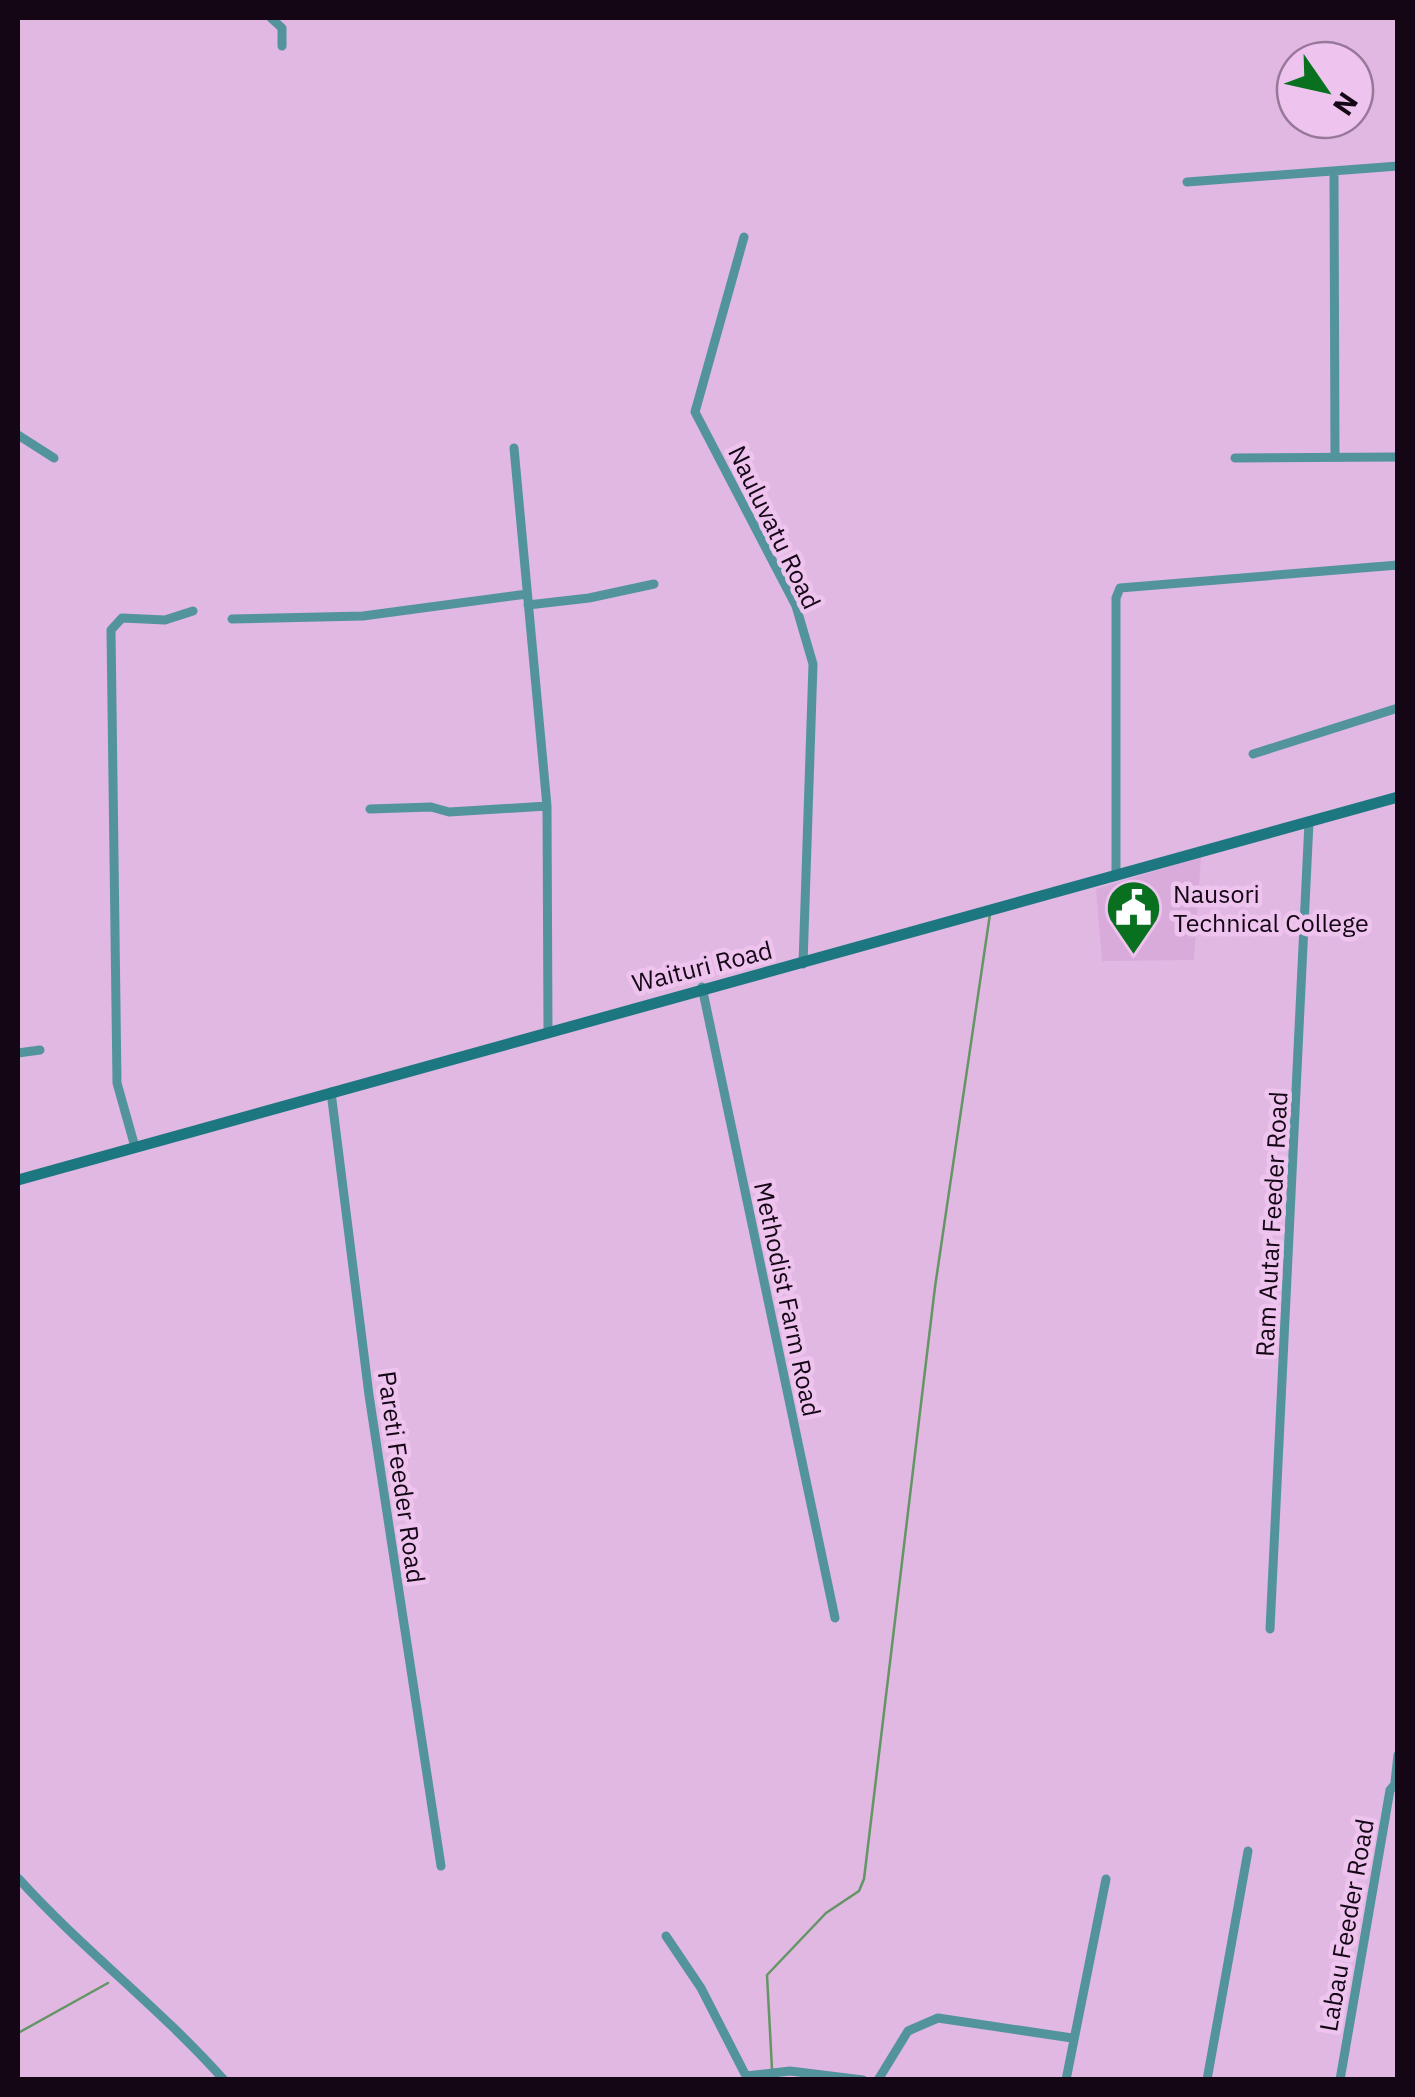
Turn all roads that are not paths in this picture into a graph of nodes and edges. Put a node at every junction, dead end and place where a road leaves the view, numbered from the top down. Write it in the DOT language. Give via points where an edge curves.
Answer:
graph roads {
  1 [pos="271,18"];
  2 [pos="282,46"];
  3 [pos="1398,166"];
  4 [pos="1334,172"];
  5 [pos="1188,182"];
  6 [pos="744,237"];
  7 [pos="18,436"];
  8 [pos="514,448"];
  9 [pos="1398,456"];
  10 [pos="1335,457"];
  11 [pos="54,458"];
  12 [pos="1236,458"];
  13 [pos="1398,566"];
  14 [pos="654,584"];
  15 [pos="528,600"];
  16 [pos="193,611"];
  17 [pos="232,620"];
  18 [pos="1398,708"];
  19 [pos="1253,754"];
  20 [pos="1398,797"];
  21 [pos="546,806"];
  22 [pos="370,810"];
  23 [pos="1309,822"];
  24 [pos="1116,876"];
  25 [pos="803,964"];
  26 [pos="702,987"];
  27 [pos="548,1031"];
  28 [pos="40,1050"];
  29 [pos="18,1053"];
  30 [pos="331,1092"];
  31 [pos="135,1147"];
  32 [pos="18,1180"];
  33 [pos="835,1618"];
  34 [pos="1270,1629"];
  35 [pos="1398,1755"];
  36 [pos="1396,1781"];
  37 [pos="1248,1851"];
  38 [pos="441,1866"];
  39 [pos="18,1878"];
  40 [pos="1106,1879"];
  41 [pos="666,1936"];
  42 [pos="1072,2038"];
  43 [pos="224,2080"];
  44 [pos="863,2080"];
  45 [pos="878,2080"];
  46 [pos="1066,2080"];
  47 [pos="1207,2080"];
  48 [pos="1340,2080"];
  1 -- 2 [label="street" via="282,28"];
  3 -- 4 [label="street"];
  4 -- 5 [label="street"];
  4 -- 10 [label="street"];
  6 -- 25 [label="street, Nauluvatu Road" via="696,412 796,606 813,664"];
  7 -- 11 [label="street"];
  8 -- 15 [label="street"];
  9 -- 10 [label="street"];
  10 -- 12 [label="street"];
  13 -- 24 [label="street" via="1120,588"];
  14 -- 15 [label="street" via="589,598"];
  15 -- 17 [label="street"];
  15 -- 21 [label="street"];
  16 -- 31 [label="street" via="172,619 122,618 110,630 118,1082"];
  18 -- 19 [label="street"];
  20 -- 23 [label="main road, Waituri Road"];
  21 -- 22 [label="street"];
  21 -- 27 [label="street"];
  23 -- 24 [label="main road, Waituri Road"];
  23 -- 34 [label="street, Ram Autar Feeder Road"];
  24 -- 25 [label="main road, Waituri Road"];
  25 -- 26 [label="main road, Waituri Road"];
  26 -- 27 [label="main road, Waituri Road"];
  26 -- 33 [label="street, Methodist Farm Road"];
  27 -- 30 [label="main road, Waituri Road"];
  28 -- 29 [label="street"];
  30 -- 31 [label="main road, Waituri Road"];
  30 -- 38 [label="street, Pareti Feeder Road"];
  31 -- 32 [label="main road, Waituri Road"];
  35 -- 36 [label="street, Labau Feeder Road"];
  36 -- 48 [label="street, Labau Feeder Road"];
  37 -- 47 [label="street"];
  39 -- 43 [label="street"];
  40 -- 42 [label="street"];
  41 -- 44 [label="street" via="702,1988 742,2074"];
  42 -- 45 [label="street" via="938,2018 908,2032"];
  42 -- 46 [label="street"];
}
